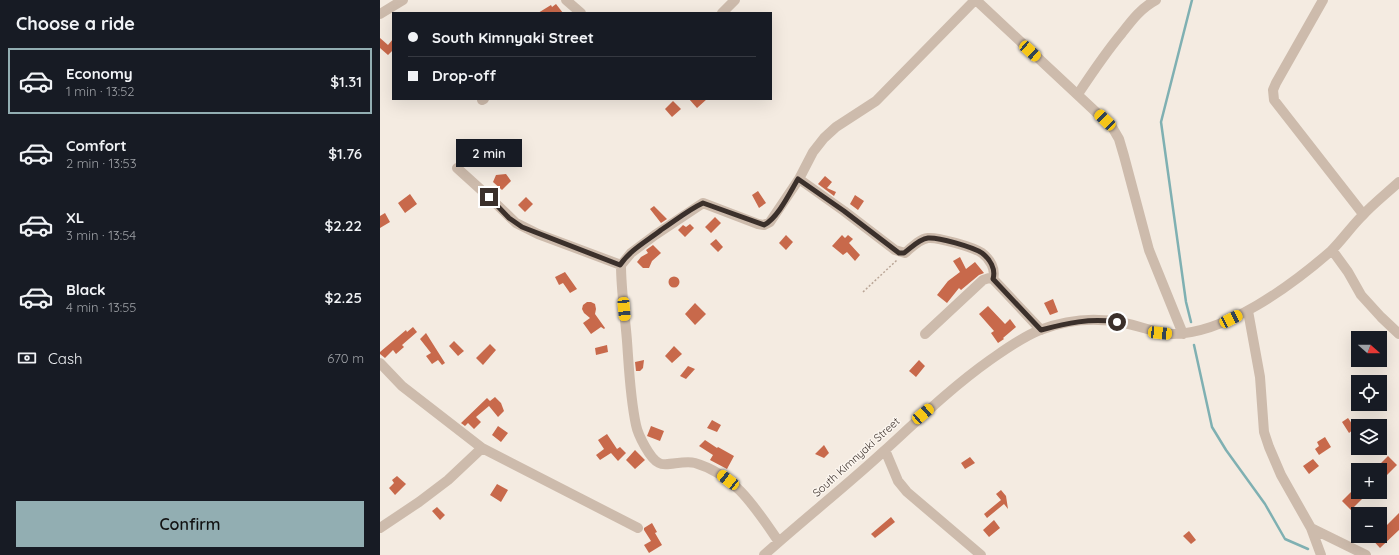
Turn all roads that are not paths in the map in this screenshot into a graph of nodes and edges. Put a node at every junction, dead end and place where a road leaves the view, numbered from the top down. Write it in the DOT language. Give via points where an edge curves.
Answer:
graph roads {
  1 [pos="403,0"];
  2 [pos="566,0"];
  3 [pos="735,0"];
  4 [pos="975,0"];
  5 [pos="1156,0"];
  6 [pos="1323,0"];
  7 [pos="580,12"];
  8 [pos="723,12"];
  9 [pos="380,14"];
  10 [pos="1078,94"];
  11 [pos="456,168"];
  12 [pos="798,179"];
  13 [pos="1399,182"];
  14 [pos="1363,214"];
  15 [pos="1332,250"];
  16 [pos="620,265"];
  17 [pos="993,279"];
  18 [pos="1248,311"];
  19 [pos="1041,330"];
  20 [pos="925,334"];
  21 [pos="1183,334"];
  22 [pos="1399,334"];
  23 [pos="380,364"];
  24 [pos="482,448"];
  25 [pos="885,450"];
  26 [pos="380,528"];
  27 [pos="638,528"];
  28 [pos="1311,528"];
  29 [pos="779,542"];
  30 [pos="764,555"];
  31 [pos="981,555"];
  32 [pos="1321,555"];
  33 [pos="1366,555"];
  1 -- 9 [label="street"];
  2 -- 7 [label="street"];
  3 -- 8 [label="street"];
  4 -- 10 [label="street"];
  4 -- 12 [label="street" via="876,101 836,127 824,138"];
  5 -- 10 [label="street" via="1137,15"];
  6 -- 14 [label="street" via="1276,83 1273,90 1274,100"];
  10 -- 21 [label="street" via="1112,127 1119,139 1149,250"];
  11 -- 16 [label="street" via="516,223"];
  12 -- 16 [label="street" via="775,217 764,225 703,203 643,244"];
  12 -- 17 [label="street" via="895,250 904,253 927,238 953,243 986,256 995,271"];
  13 -- 14 [label="street, South Kimnyaki Street"];
  14 -- 15 [label="street, South Kimnyaki Street"];
  15 -- 18 [label="street, South Kimnyaki Street"];
  15 -- 22 [label="street" via="1360,295"];
  16 -- 29 [label="street" via="636,426 644,444 659,464 690,462 720,473 737,487"];
  17 -- 19 [label="street"];
  17 -- 20 [label="street" via="983,280"];
  18 -- 21 [label="street, South Kimnyaki Street" via="1212,326"];
  18 -- 28 [label="street" via="1260,377 1266,440 1274,462"];
  19 -- 21 [label="street, South Kimnyaki Street" via="1072,322 1093,320 1125,323 1160,333"];
  19 -- 25 [label="street, South Kimnyaki Street" via="1012,344 965,378"];
  23 -- 24 [label="street" via="402,386"];
  24 -- 26 [label="street" via="420,502"];
  24 -- 27 [label="street"];
  25 -- 29 [label="street, South Kimnyaki Street"];
  25 -- 31 [label="street" via="898,481 907,492"];
  28 -- 32 [label="street"];
  28 -- 33 [label="street"];
  29 -- 30 [label="street, South Kimnyaki Street"];
}
